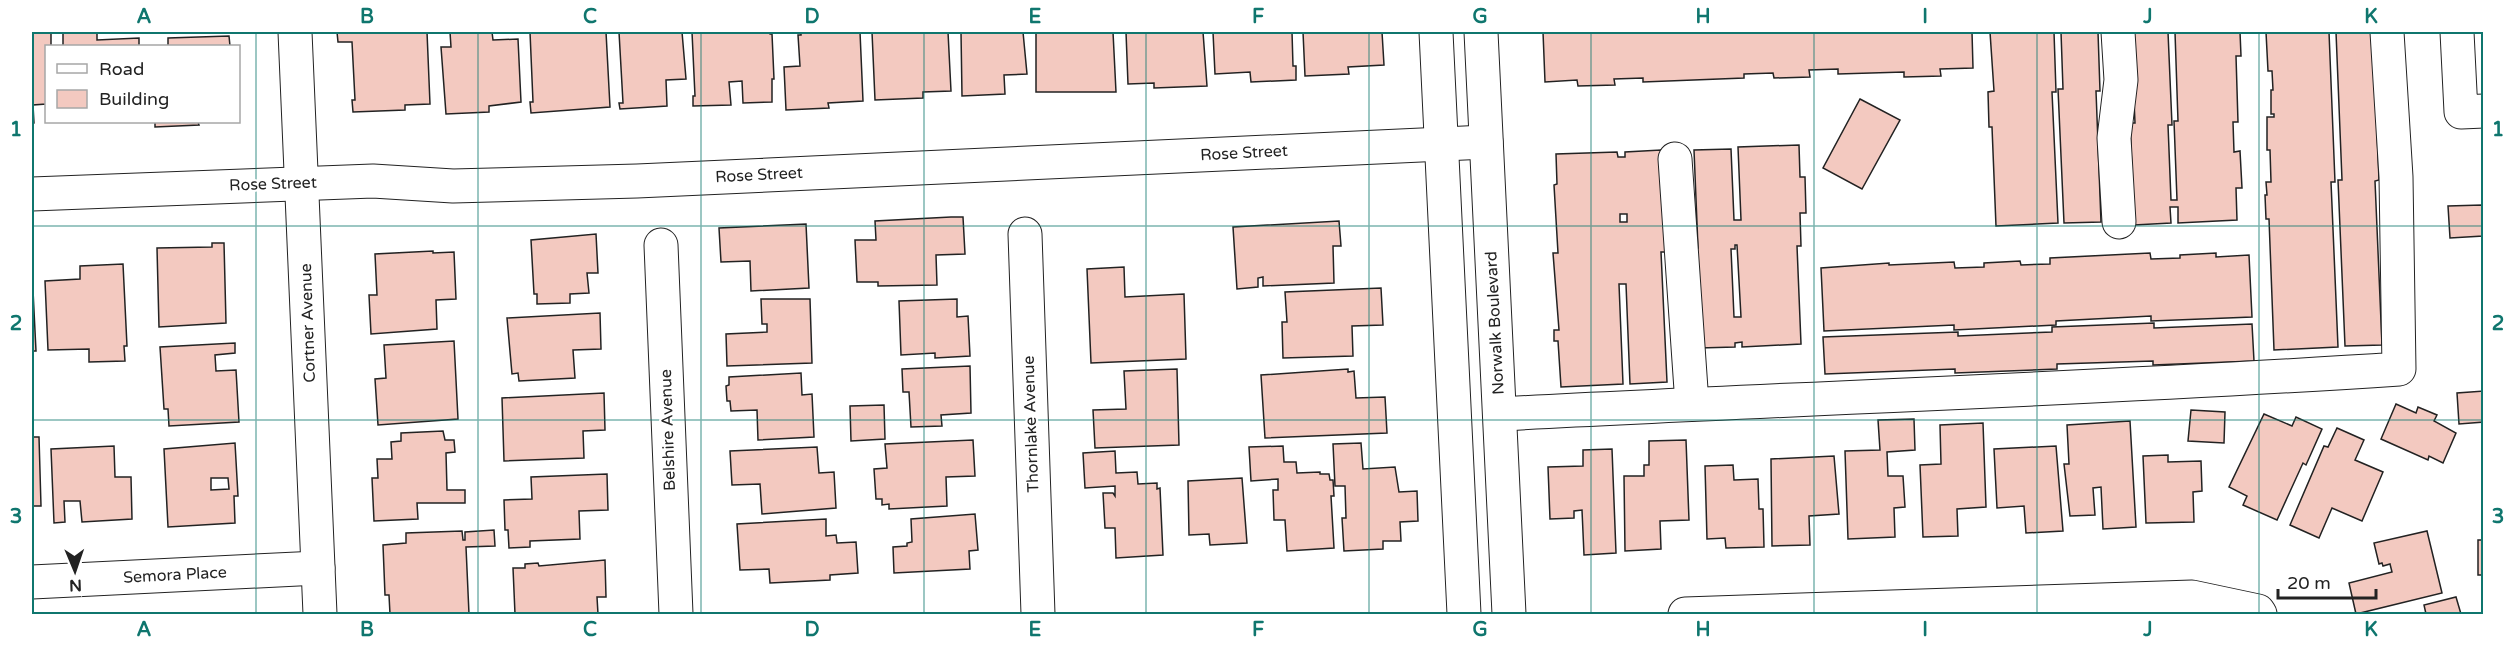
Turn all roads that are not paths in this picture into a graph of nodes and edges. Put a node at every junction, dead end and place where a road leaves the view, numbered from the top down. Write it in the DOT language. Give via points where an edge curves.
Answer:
graph roads {
  1 [pos="295,32"];
  2 [pos="1436,32"];
  3 [pos="1480,32"];
  4 [pos="2118,32"];
  5 [pos="2387,32"];
  6 [pos="2457,32"];
  7 [pos="2472,111"];
  8 [pos="1486,142"];
  9 [pos="1442,144"];
  10 [pos="1675,159"];
  11 [pos="302,183"];
  12 [pos="32,194"];
  13 [pos="2119,222"];
  14 [pos="1025,234"];
  15 [pos="661,245"];
  16 [pos="1692,404"];
  17 [pos="1500,414"];
  18 [pos="318,568"];
  19 [pos="32,582"];
  20 [pos="2259,613"];
  21 [pos="320,615"];
  22 [pos="676,615"];
  23 [pos="1038,615"];
  24 [pos="1464,615"];
  25 [pos="1509,615"];
  26 [pos="1685,615"];
  1 -- 11 [label="street, Cortner Avenue"];
  2 -- 9 [label="street"];
  3 -- 8 [label="street, Norwalk Boulevard"];
  4 -- 13 [label="street" via="2121,80 2114,138"];
  5 -- 16 [label="street" via="2396,177 2399,369"];
  6 -- 7 [label="street"];
  8 -- 9 [label="street, Rose Street"];
  8 -- 17 [label="street, Norwalk Boulevard"];
  9 -- 11 [label="street, Rose Street" via="637,181 453,186 373,181"];
  9 -- 24 [label="street"];
  10 -- 16 [label="street"];
  11 -- 12 [label="street, Rose Street"];
  11 -- 18 [label="street, Cortner Avenue"];
  14 -- 23 [label="street, Thornlake Avenue"];
  15 -- 22 [label="street, Belshire Avenue"];
  16 -- 17 [label="street"];
  17 -- 25 [label="street, Norwalk Boulevard"];
  18 -- 19 [label="street, Semora Place"];
  18 -- 21 [label="street, Cortner Avenue"];
  20 -- 26 [label="street" via="2192,597"];
}
